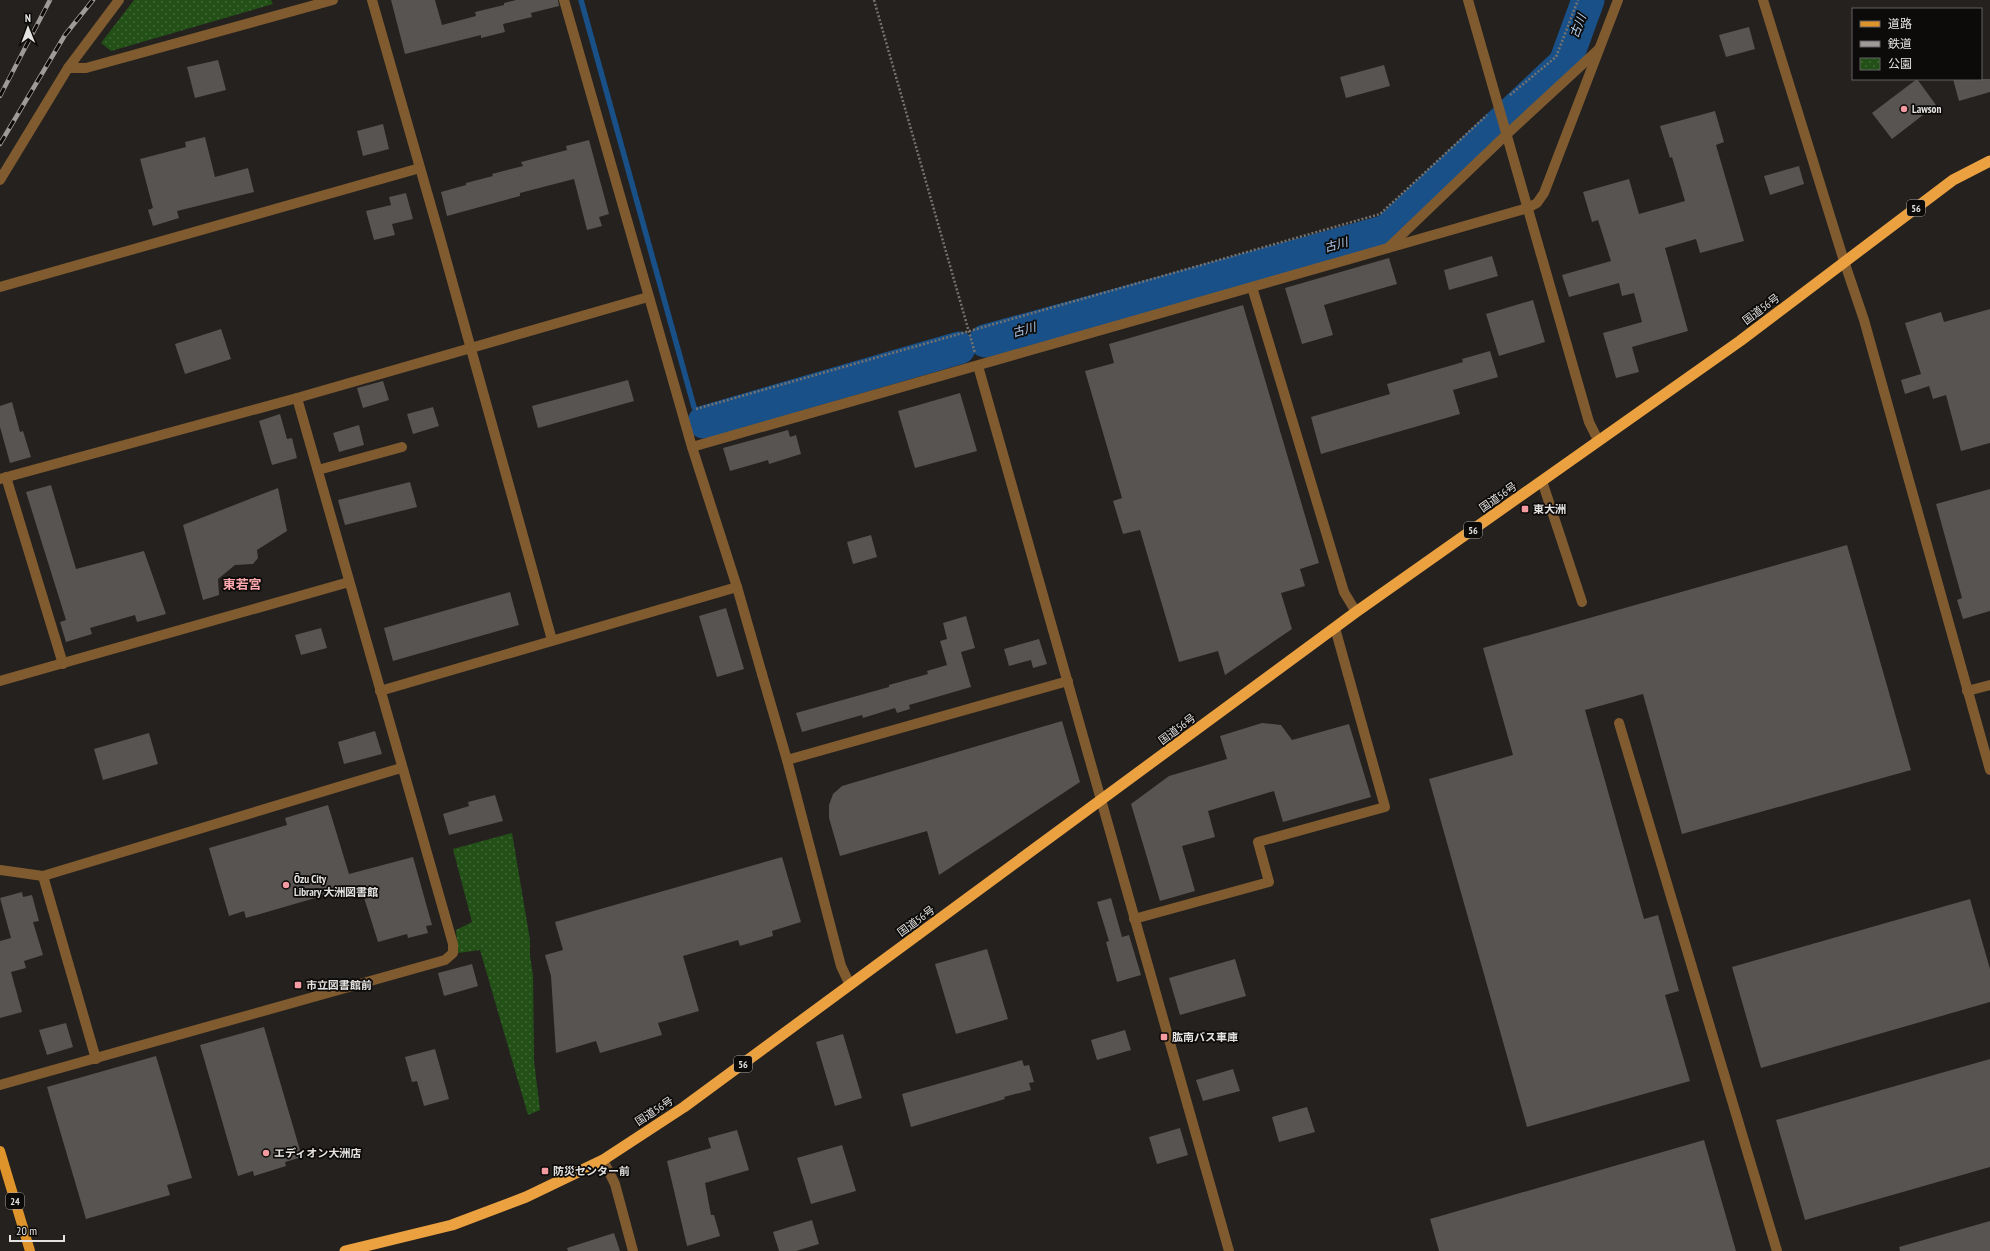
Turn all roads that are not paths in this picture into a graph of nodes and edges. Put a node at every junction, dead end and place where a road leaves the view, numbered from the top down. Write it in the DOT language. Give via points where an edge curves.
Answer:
graph roads {
  1 [pos="119,0"];
  2 [pos="333,0"];
  3 [pos="372,0"];
  4 [pos="564,0"];
  5 [pos="1468,0"];
  6 [pos="1618,0"];
  7 [pos="1763,0"];
  8 [pos="1598,50"];
  9 [pos="68,68"];
  10 [pos="1506,134"];
  11 [pos="1990,161"];
  12 [pos="420,168"];
  13 [pos="0,180"];
  14 [pos="1528,208"];
  15 [pos="1388,248"];
  16 [pos="1844,262"];
  17 [pos="0,287"];
  18 [pos="1252,287"];
  19 [pos="648,297"];
  20 [pos="470,349"];
  21 [pos="978,366"];
  22 [pos="297,398"];
  23 [pos="1598,440"];
  24 [pos="402,447"];
  25 [pos="692,447"];
  26 [pos="318,470"];
  27 [pos="3,478"];
  28 [pos="1542,481"];
  29 [pos="349,582"];
  30 [pos="737,587"];
  31 [pos="1582,602"];
  32 [pos="1356,612"];
  33 [pos="1335,628"];
  34 [pos="552,640"];
  35 [pos="63,664"];
  36 [pos="1068,681"];
  37 [pos="0,682"];
  38 [pos="1990,685"];
  39 [pos="380,691"];
  40 [pos="1967,691"];
  41 [pos="1618,723"];
  42 [pos="787,760"];
  43 [pos="401,768"];
  44 [pos="1990,770"];
  45 [pos="1102,800"];
  46 [pos="0,870"];
  47 [pos="43,876"];
  48 [pos="1134,919"];
  49 [pos="850,985"];
  50 [pos="96,1059"];
  51 [pos="0,1085"];
  52 [pos="0,1151"];
  53 [pos="603,1160"];
  54 [pos="30,1251"];
  55 [pos="345,1251"];
  56 [pos="633,1251"];
  57 [pos="1228,1251"];
  58 [pos="1777,1251"];
  1 -- 9 [label="street"];
  2 -- 9 [label="street" via="86,68"];
  3 -- 12 [label="street"];
  4 -- 19 [label="street"];
  5 -- 10 [label="street"];
  6 -- 8 [label="street"];
  7 -- 16 [label="street"];
  8 -- 10 [label="street"];
  8 -- 14 [label="street" via="1544,194 1537,203"];
  9 -- 13 [label="street"];
  10 -- 14 [label="street"];
  10 -- 15 [label="street"];
  11 -- 16 [label="highway, 国道56号 / 56" via="1953,180"];
  12 -- 17 [label="street"];
  12 -- 20 [label="street"];
  14 -- 15 [label="street"];
  14 -- 23 [label="street" via="1589,422"];
  15 -- 18 [label="street"];
  16 -- 23 [label="highway, 国道56号 / 56" via="1740,341"];
  16 -- 40 [label="street" via="1864,320"];
  18 -- 21 [label="street"];
  18 -- 32 [label="street" via="1344,592"];
  19 -- 20 [label="street"];
  19 -- 25 [label="street"];
  20 -- 22 [label="street"];
  20 -- 34 [label="street"];
  21 -- 25 [label="street"];
  21 -- 36 [label="street"];
  22 -- 26 [label="street"];
  22 -- 27 [label="street"];
  23 -- 28 [label="highway, 国道56号 / 56"];
  24 -- 26 [label="street"];
  25 -- 30 [label="street"];
  26 -- 29 [label="street"];
  27 -- 35 [label="street"];
  28 -- 31 [label="street"];
  28 -- 32 [label="highway, 国道56号 / 56"];
  29 -- 35 [label="street"];
  29 -- 39 [label="street"];
  30 -- 34 [label="street"];
  30 -- 42 [label="street"];
  32 -- 33 [label="highway, 国道56号 / 56"];
  33 -- 45 [label="highway, 国道56号 / 56"];
  33 -- 48 [label="street" via="1385,807 1258,842 1269,882"];
  34 -- 39 [label="street"];
  35 -- 37 [label="street"];
  36 -- 42 [label="street"];
  36 -- 45 [label="street"];
  38 -- 40 [label="street"];
  39 -- 43 [label="street"];
  40 -- 44 [label="street"];
  41 -- 58 [label="street"];
  42 -- 49 [label="street" via="841,966"];
  43 -- 47 [label="street"];
  43 -- 50 [label="street" via="453,944 453,953 445,960"];
  45 -- 48 [label="street"];
  45 -- 49 [label="highway, 国道56号 / 56"];
  46 -- 47 [label="street"];
  47 -- 50 [label="street"];
  48 -- 57 [label="street"];
  49 -- 53 [label="highway, 国道56号 / 56" via="684,1107"];
  50 -- 51 [label="street"];
  52 -- 54 [label="main road, 24"];
  53 -- 55 [label="highway, 国道56号 / 56" via="526,1198 452,1225"];
  53 -- 56 [label="street" via="615,1184"];
}
